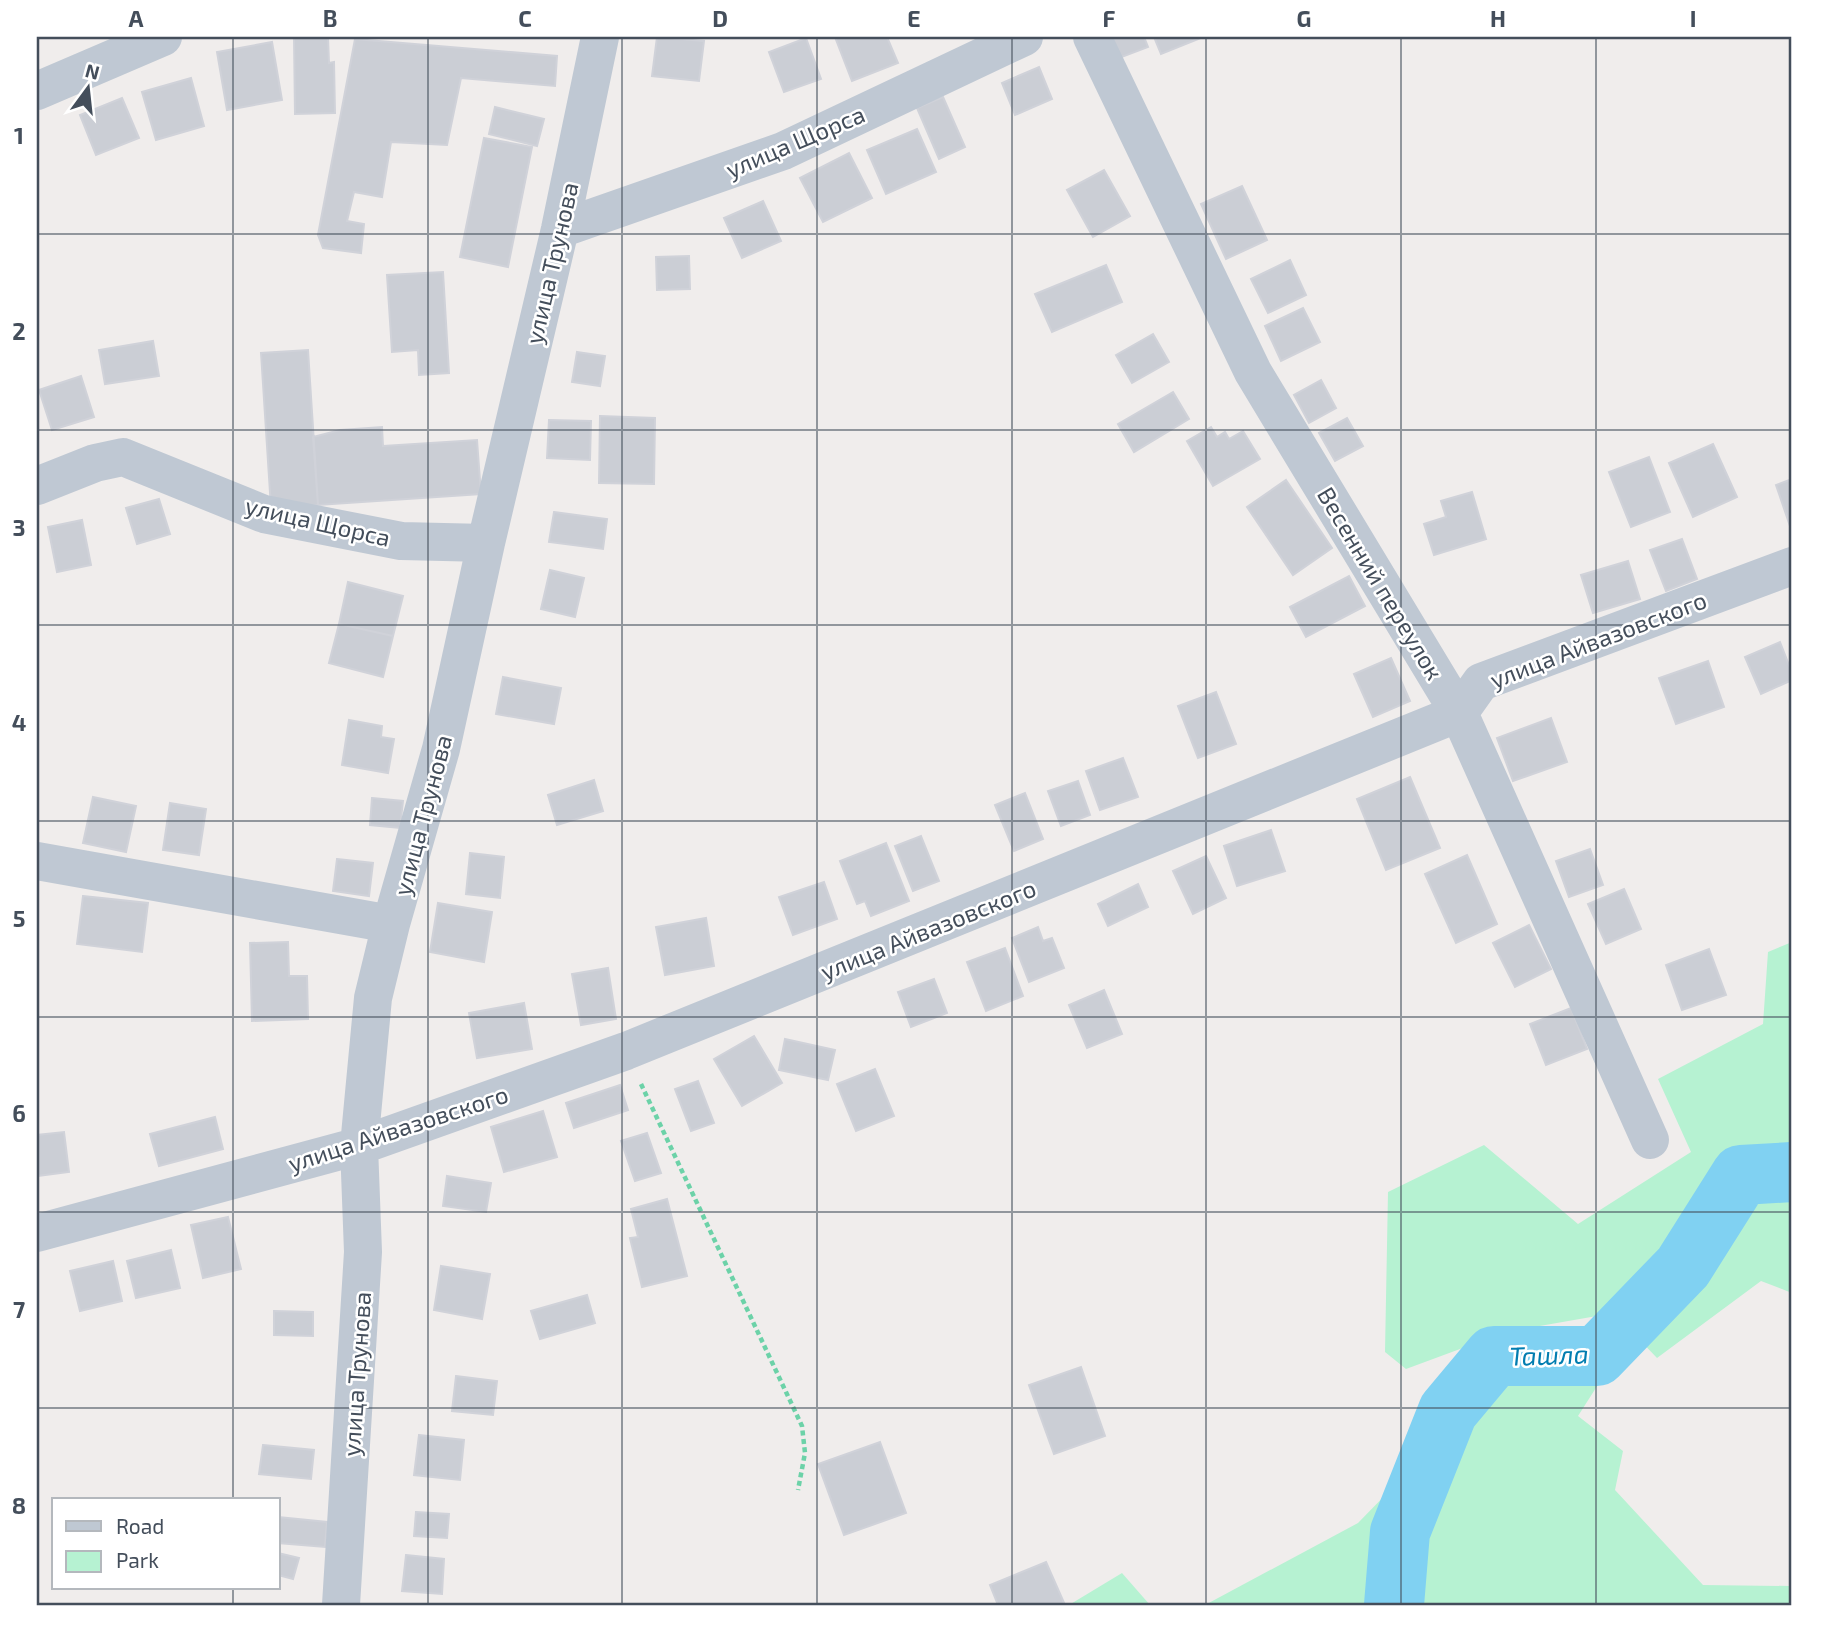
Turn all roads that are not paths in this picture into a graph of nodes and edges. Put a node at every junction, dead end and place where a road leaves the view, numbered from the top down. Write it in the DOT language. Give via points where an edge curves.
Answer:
graph roads {
  1 [pos="163,37"];
  2 [pos="600,37"];
  3 [pos="1024,37"];
  4 [pos="1092,37"];
  5 [pos="37,91"];
  6 [pos="560,229"];
  7 [pos="37,485"];
  8 [pos="486,542"];
  9 [pos="1792,566"];
  10 [pos="1459,713"];
  11 [pos="37,861"];
  12 [pos="391,924"];
  13 [pos="1650,1140"];
  14 [pos="359,1146"];
  15 [pos="37,1233"];
  16 [pos="341,1605"];
  1 -- 5 [label="street"];
  2 -- 6 [label="street, улица Трунова"];
  3 -- 6 [label="street, улица Щорса" via="783,151"];
  4 -- 10 [label="street, Весенний переулок" via="1253,372"];
  6 -- 8 [label="street, улица Трунова"];
  7 -- 8 [label="street, улица Щорса" via="123,457 264,514 401,541"];
  8 -- 12 [label="street, улица Трунова" via="441,749"];
  9 -- 10 [label="street, улица Айвазовского" via="1481,682"];
  10 -- 13 [label="street, Весенний переулок"];
  10 -- 14 [label="street, улица Айвазовского" via="626,1051"];
  11 -- 12 [label="street"];
  12 -- 14 [label="street, улица Трунова" via="373,998"];
  14 -- 15 [label="street, улица Айвазовского"];
  14 -- 16 [label="street, улица Трунова" via="363,1252"];
}
